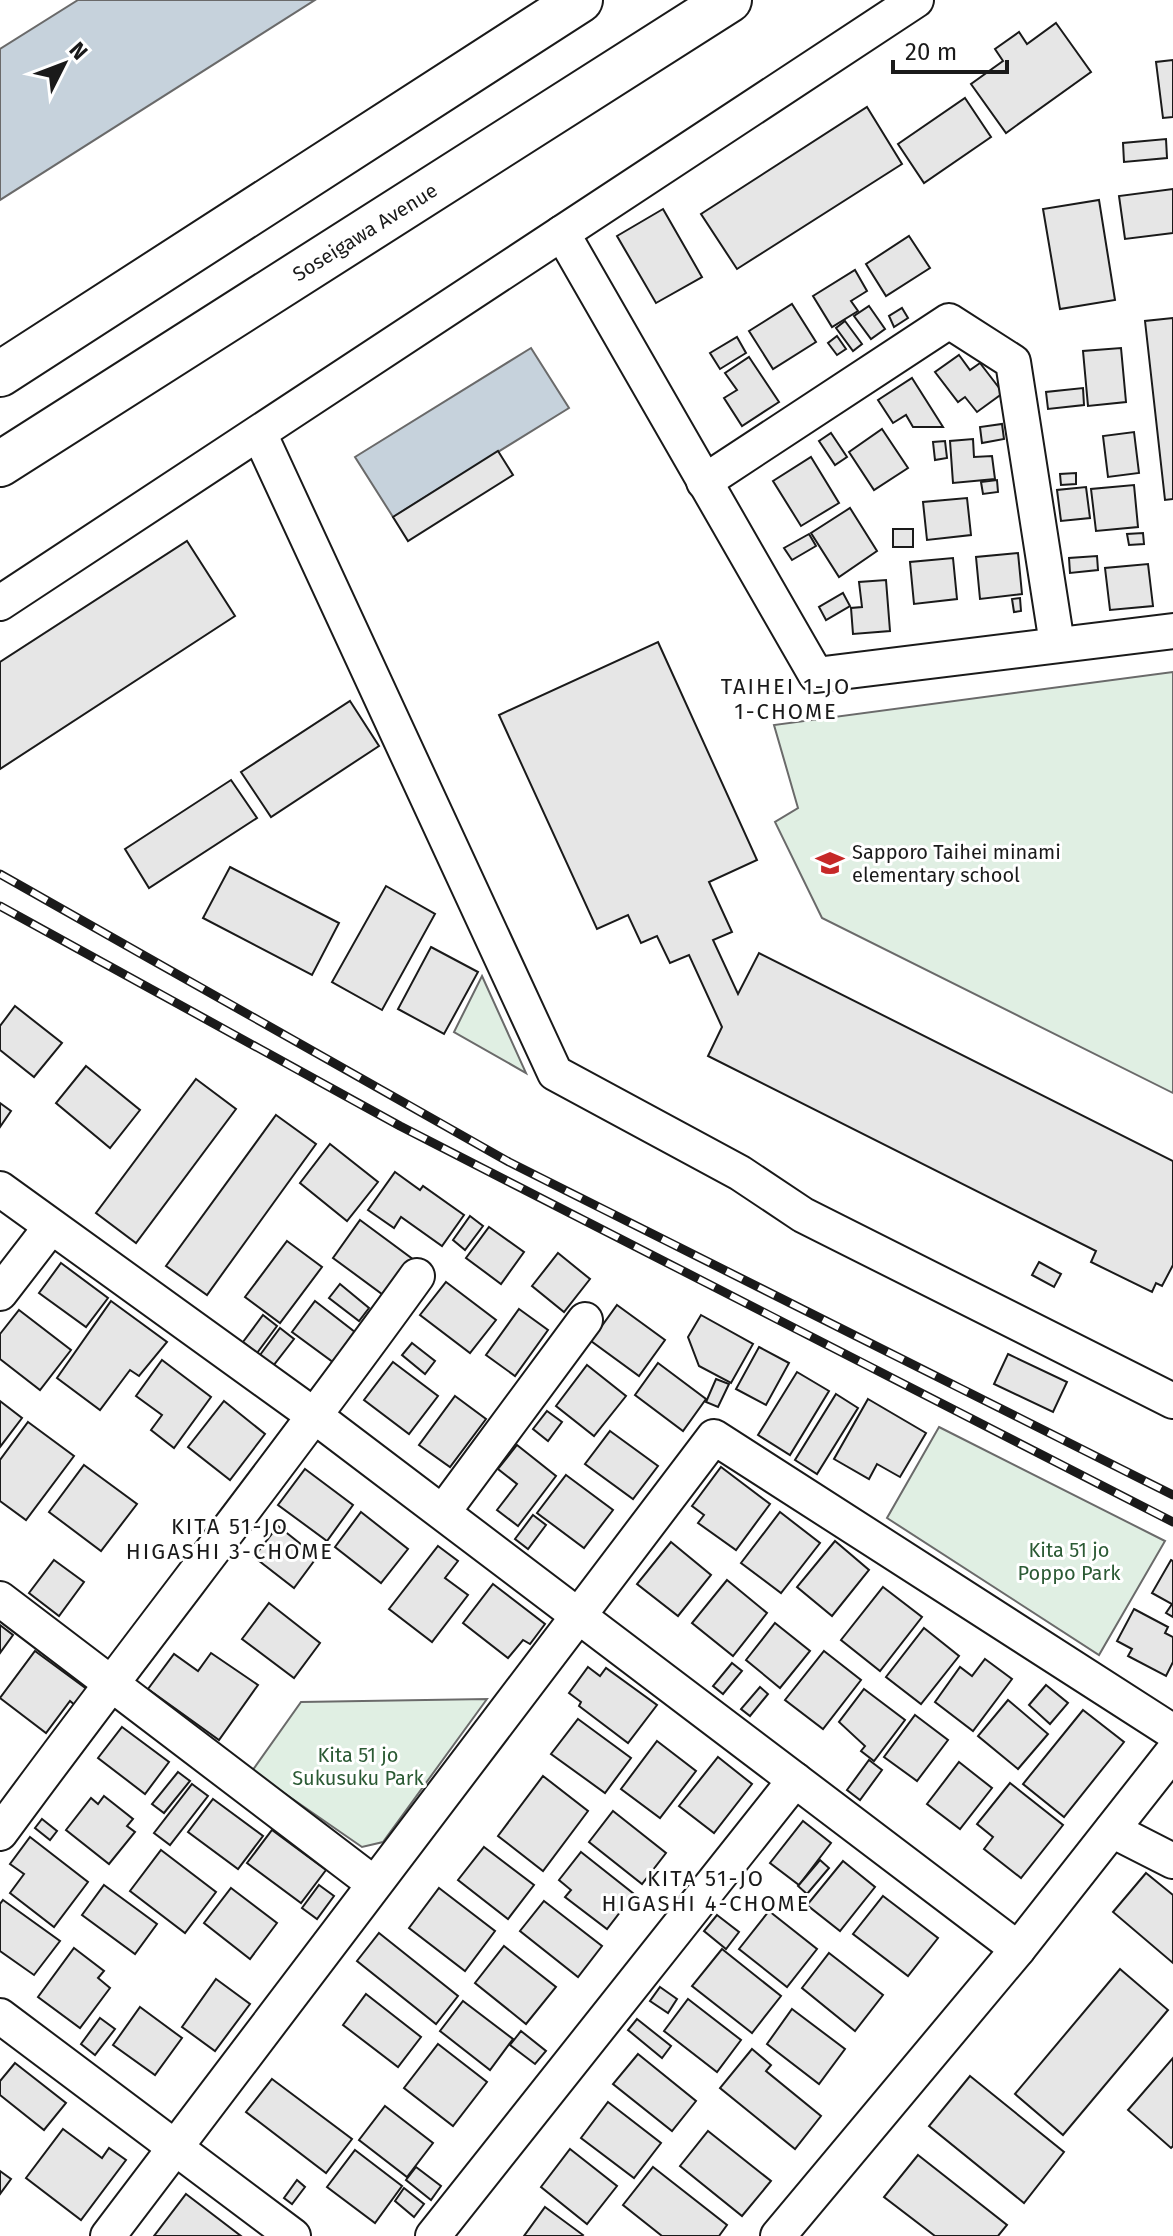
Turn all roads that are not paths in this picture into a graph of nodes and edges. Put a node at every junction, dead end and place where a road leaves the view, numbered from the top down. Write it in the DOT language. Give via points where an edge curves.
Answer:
graph roads {
  1 [pos="580,0"];
  2 [pos="729,0"];
  3 [pos="916,0"];
  4 [pos="562,233"];
  5 [pos="0,374"];
  6 [pos="259,433"];
  7 [pos="0,464"];
  8 [pos="704,482"];
  9 [pos="0,603"];
  10 [pos="1173,631"];
  11 [pos="1057,644"];
  12 [pos="0,1189"];
  13 [pos="50,1228"];
  14 [pos="417,1276"];
  15 [pos="0,1293"];
  16 [pos="585,1320"];
  17 [pos="1173,1401"];
  18 [pos="316,1417"];
  19 [pos="443,1512"];
  20 [pos="0,1599"];
  21 [pos="580,1616"];
  22 [pos="110,1683"];
  23 [pos="1173,1732"];
  24 [pos="1173,1752"];
  25 [pos="795,1780"];
  26 [pos="1112,1830"];
  27 [pos="0,1833"];
  28 [pos="1173,1861"];
  29 [pos="373,1883"];
  30 [pos="1018,1949"];
  31 [pos="0,2016"];
  32 [pos="175,2147"];
  33 [pos="108,2236"];
  34 [pos="293,2236"];
  35 [pos="433,2236"];
  36 [pos="778,2236"];
  1 -- 5 [label="highway"];
  2 -- 7 [label="highway, Soseigawa Avenue"];
  3 -- 4 [label="street"];
  4 -- 6 [label="street"];
  4 -- 8 [label="street"];
  6 -- 9 [label="street"];
  6 -- 17 [label="street" via="555,1073 740,1173 803,1215"];
  8 -- 11 [label="street" via="816,675"];
  8 -- 11 [label="street" via="949,321 1013,362"];
  10 -- 11 [label="street"];
  12 -- 13 [label="street"];
  13 -- 15 [label="street"];
  13 -- 18 [label="street"];
  14 -- 18 [label="street"];
  16 -- 19 [label="street"];
  18 -- 19 [label="street"];
  18 -- 22 [label="street"];
  19 -- 21 [label="street"];
  20 -- 22 [label="street"];
  21 -- 23 [label="street" via="714,1437"];
  21 -- 25 [label="street"];
  21 -- 29 [label="street"];
  22 -- 27 [label="street"];
  22 -- 29 [label="street"];
  24 -- 26 [label="street"];
  25 -- 30 [label="street"];
  25 -- 35 [label="street"];
  26 -- 28 [label="street"];
  26 -- 30 [label="street"];
  29 -- 32 [label="street"];
  30 -- 36 [label="street"];
  31 -- 32 [label="street"];
  32 -- 33 [label="street"];
  32 -- 34 [label="street"];
}
